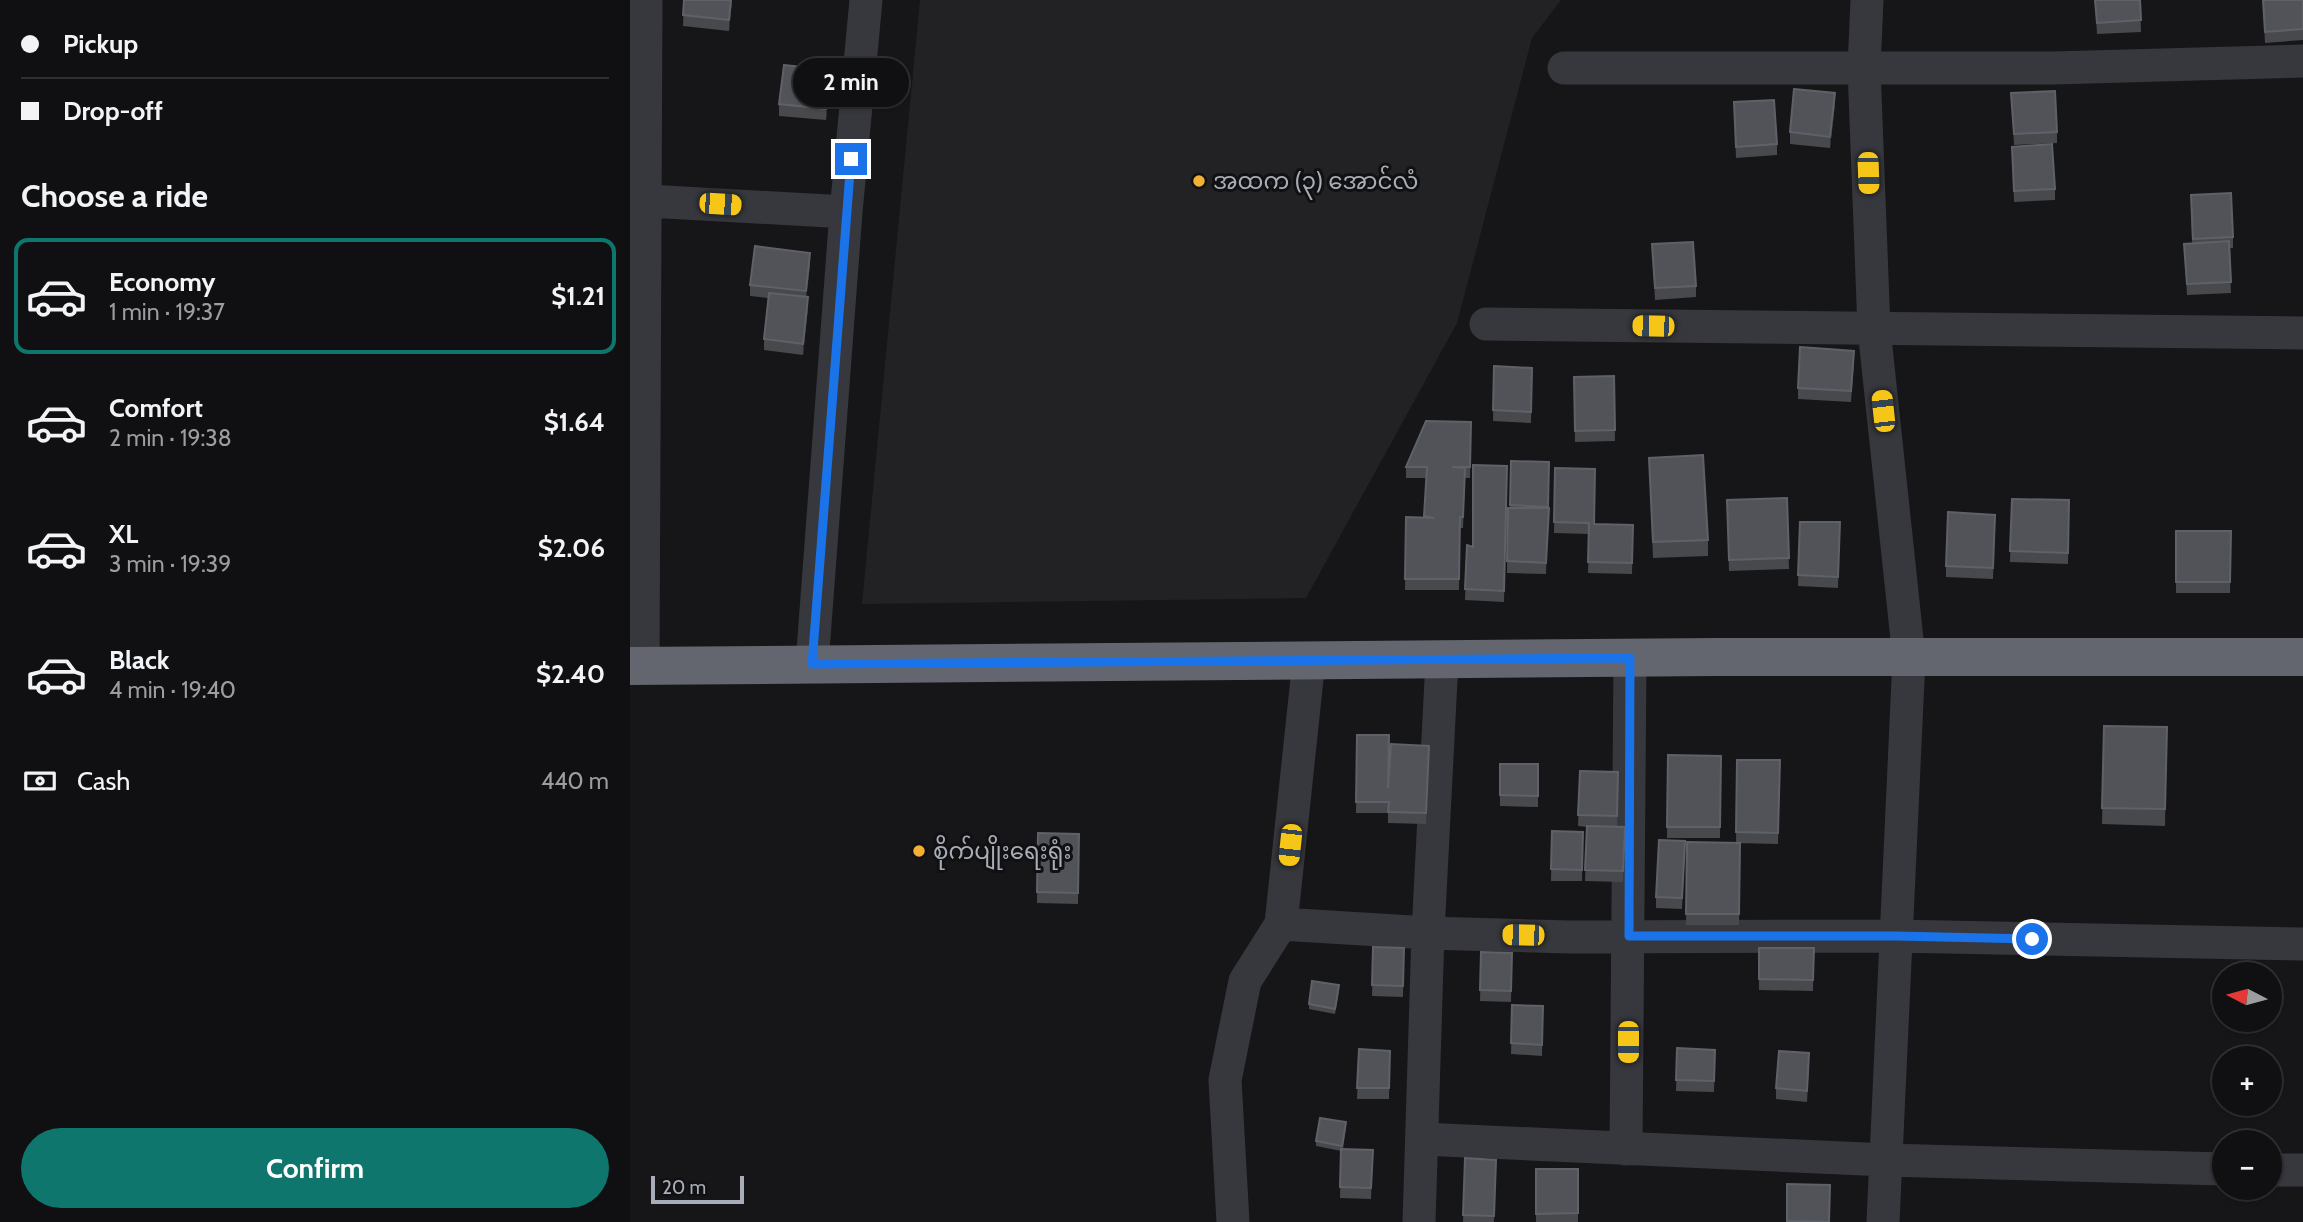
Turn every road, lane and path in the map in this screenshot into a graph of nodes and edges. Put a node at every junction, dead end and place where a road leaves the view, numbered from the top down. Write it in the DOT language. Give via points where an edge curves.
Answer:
graph roads {
  1 [pos="646,0"];
  2 [pos="866,0"];
  3 [pos="1867,0"];
  4 [pos="2303,61"];
  5 [pos="1564,68"];
  6 [pos="1864,68"];
  7 [pos="637,199"];
  8 [pos="846,212"];
  9 [pos="1486,324"];
  10 [pos="1874,329"];
  11 [pos="2303,333"];
  12 [pos="1909,657"];
  13 [pos="2303,657"];
  14 [pos="1630,658"];
  15 [pos="1310,660"];
  16 [pos="1442,660"];
  17 [pos="812,664"];
  18 [pos="637,666"];
  19 [pos="1281,924"];
  20 [pos="1428,933"];
  21 [pos="1629,936"];
  22 [pos="1896,936"];
  23 [pos="2303,944"];
  24 [pos="1422,1139"];
  25 [pos="1626,1149"];
  26 [pos="1886,1160"];
  27 [pos="2212,1169"];
  28 [pos="2282,1170"];
  29 [pos="2303,1171"];
  30 [pos="1233,1222"];
  31 [pos="1419,1222"];
  32 [pos="1884,1222"];
  1 -- 7 [label="street"];
  2 -- 8 [label="street"];
  3 -- 6 [label="street"];
  4 -- 6 [label="street"];
  5 -- 6 [label="street"];
  6 -- 10 [label="street"];
  7 -- 8 [label="street"];
  7 -- 18 [label="street"];
  8 -- 17 [label="street"];
  9 -- 10 [label="street"];
  10 -- 11 [label="street"];
  10 -- 12 [label="street"];
  12 -- 13 [label="highway"];
  12 -- 14 [label="highway"];
  12 -- 22 [label="street"];
  14 -- 16 [label="highway"];
  14 -- 21 [label="street"];
  15 -- 16 [label="highway"];
  15 -- 17 [label="highway"];
  15 -- 19 [label="street"];
  16 -- 20 [label="street"];
  17 -- 18 [label="highway"];
  19 -- 20 [label="street"];
  19 -- 30 [label="street" via="1245,981 1226,1080"];
  20 -- 21 [label="street"];
  20 -- 24 [label="street"];
  21 -- 22 [label="street"];
  21 -- 25 [label="street"];
  22 -- 23 [label="street"];
  22 -- 26 [label="street"];
  24 -- 25 [label="street"];
  24 -- 31 [label="street"];
  25 -- 26 [label="street"];
  26 -- 27 [label="street"];
  26 -- 32 [label="street"];
  28 -- 29 [label="street"];
}
